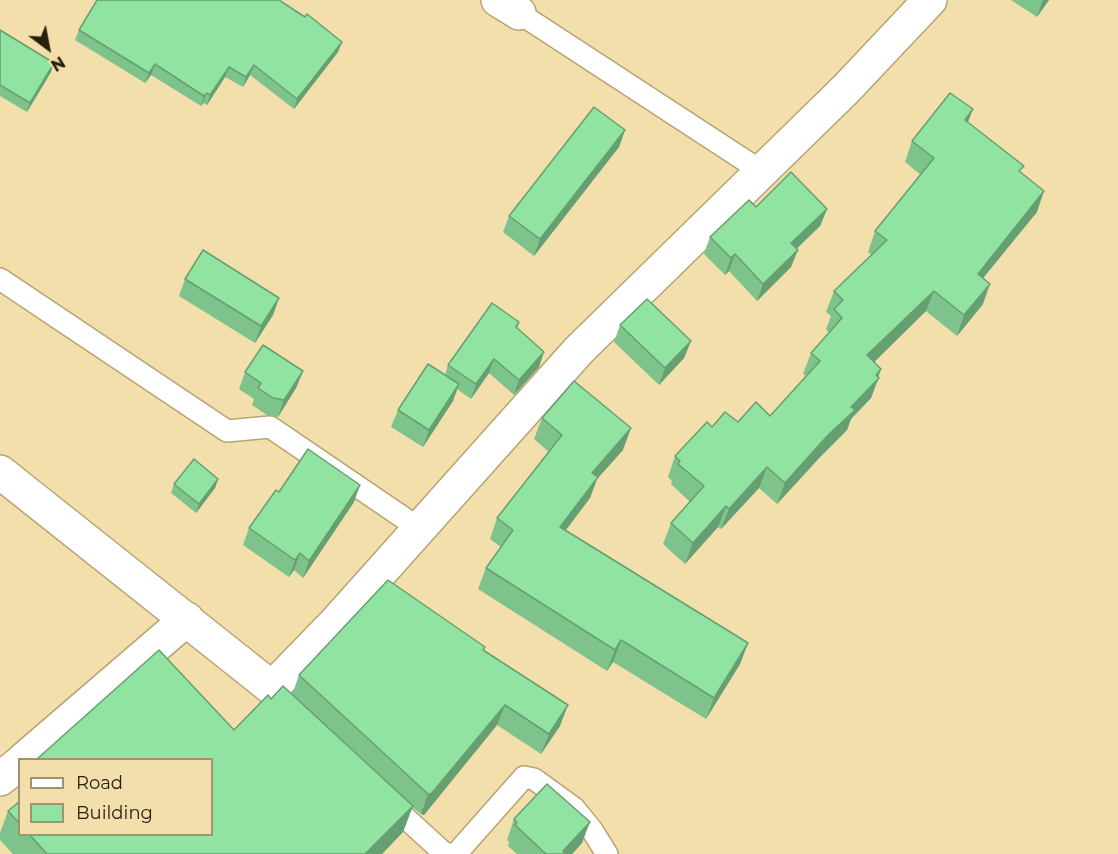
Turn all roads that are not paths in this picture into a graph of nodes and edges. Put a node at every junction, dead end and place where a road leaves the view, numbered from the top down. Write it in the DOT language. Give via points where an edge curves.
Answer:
graph roads {
  1 [pos="930,0"];
  2 [pos="508,7"];
  3 [pos="761,171"];
  4 [pos="0,279"];
  5 [pos="0,472"];
  6 [pos="420,529"];
  7 [pos="187,620"];
  8 [pos="24,758"];
  9 [pos="18,765"];
  10 [pos="0,779"];
  11 [pos="376,790"];
  12 [pos="450,854"];
  13 [pos="456,854"];
  14 [pos="607,854"];
  1 -- 3 [label="street"];
  2 -- 3 [label="lane"];
  3 -- 6 [label="street" via="579,350"];
  4 -- 6 [label="lane" via="227,431 270,427"];
  5 -- 7 [label="street"];
  6 -- 7 [label="street" via="336,622 277,696"];
  7 -- 8 [label="street"];
  9 -- 10 [label="street"];
  11 -- 12 [label="lane" via="444,853"];
  13 -- 14 [label="lane" via="524,777 534,779 574,808"];
}
